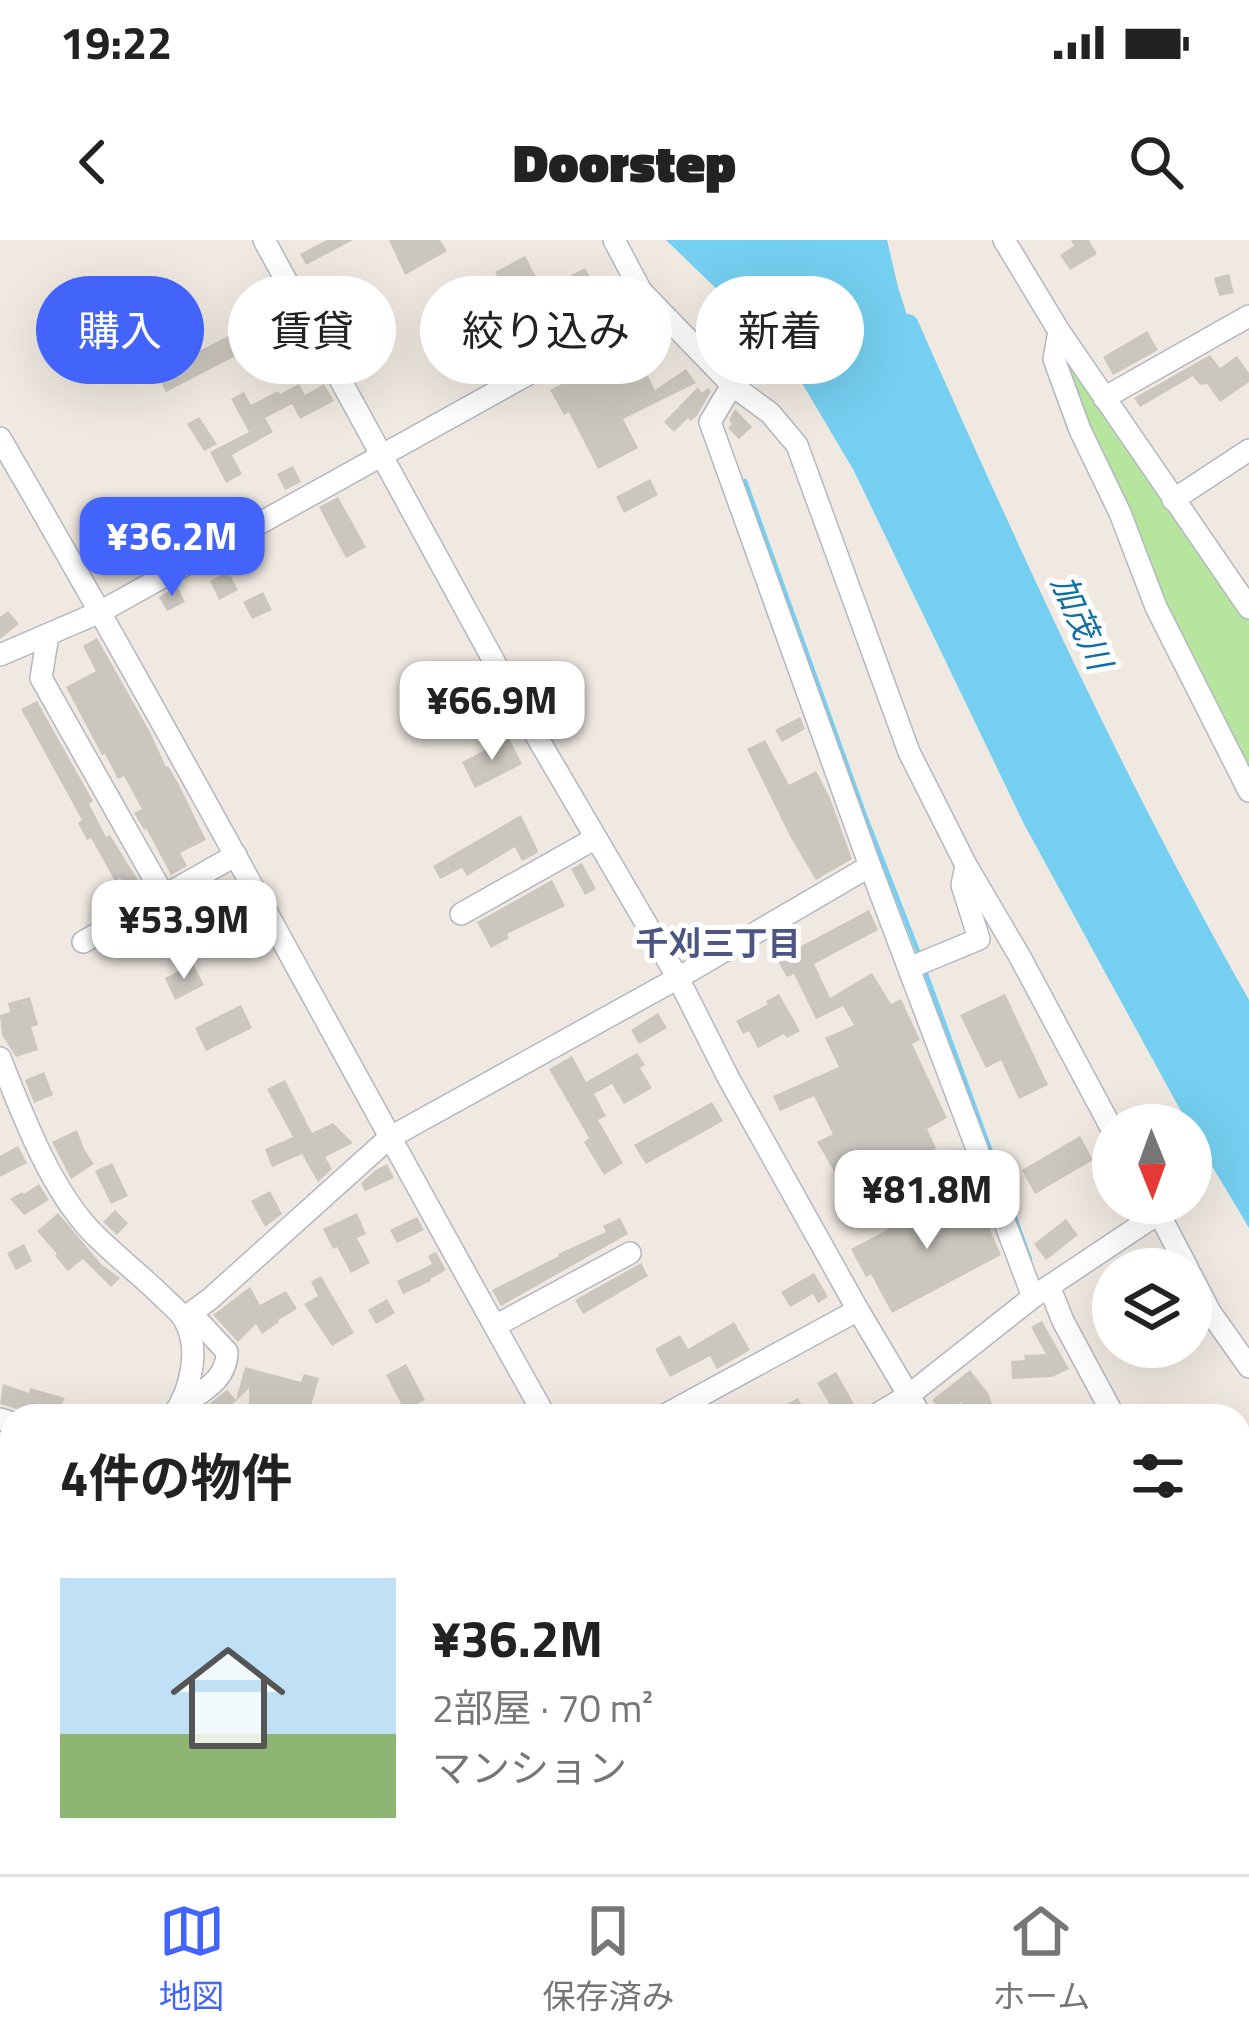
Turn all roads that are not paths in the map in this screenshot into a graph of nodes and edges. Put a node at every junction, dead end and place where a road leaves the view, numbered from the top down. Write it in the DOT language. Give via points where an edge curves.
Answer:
graph roads {
  1 [pos="264,240"];
  2 [pos="614,240"];
  3 [pos="1004,240"];
  4 [pos="633,276"];
  5 [pos="1249,316"];
  6 [pos="672,322"];
  7 [pos="1059,331"];
  8 [pos="510,384"];
  9 [pos="732,385"];
  10 [pos="1104,398"];
  11 [pos="0,438"];
  12 [pos="1249,449"];
  13 [pos="383,455"];
  14 [pos="1173,500"];
  15 [pos="1249,608"];
  16 [pos="100,612"];
  17 [pos="48,635"];
  18 [pos="0,655"];
  19 [pos="1249,791"];
  20 [pos="594,838"];
  21 [pos="236,855"];
  22 [pos="966,865"];
  23 [pos="870,866"];
  24 [pos="164,896"];
  25 [pos="461,914"];
  26 [pos="82,942"];
  27 [pos="909,968"];
  28 [pos="677,978"];
  29 [pos="0,1058"];
  30 [pos="1099,1104"];
  31 [pos="389,1138"];
  32 [pos="1134,1224"];
  33 [pos="630,1253"];
  34 [pos="1041,1292"];
  35 [pos="858,1310"];
  36 [pos="1212,1315"];
  37 [pos="188,1316"];
  38 [pos="495,1326"];
  39 [pos="1249,1367"];
  40 [pos="909,1394"];
  41 [pos="180,1404"];
  42 [pos="186,1404"];
  43 [pos="538,1404"];
  44 [pos="685,1404"];
  45 [pos="893,1404"];
  46 [pos="914,1404"];
  47 [pos="1108,1404"];
  1 -- 13 [label="street"];
  2 -- 4 [label="street"];
  3 -- 7 [label="street"];
  5 -- 10 [label="street"];
  6 -- 9 [label="street"];
  7 -- 10 [label="street"];
  7 -- 19 [label="street" via="1054,359 1080,430 1156,608"];
  8 -- 13 [label="street"];
  9 -- 22 [label="street" via="797,445 909,752"];
  9 -- 23 [label="street" via="710,422"];
  10 -- 14 [label="street"];
  11 -- 16 [label="street"];
  12 -- 14 [label="street"];
  13 -- 16 [label="street"];
  13 -- 20 [label="street"];
  14 -- 15 [label="street"];
  16 -- 17 [label="street"];
  16 -- 21 [label="street"];
  17 -- 18 [label="street"];
  17 -- 24 [label="street" via="40,678"];
  20 -- 25 [label="street"];
  20 -- 28 [label="street"];
  21 -- 24 [label="street"];
  21 -- 31 [label="street"];
  22 -- 27 [label="street" via="962,885 979,939"];
  22 -- 30 [label="street"];
  23 -- 27 [label="street"];
  23 -- 28 [label="street"];
  24 -- 26 [label="street"];
  27 -- 34 [label="street"];
  28 -- 31 [label="street"];
  28 -- 35 [label="street"];
  29 -- 37 [label="street" via="33,1136 88,1229"];
  31 -- 37 [label="street"];
  31 -- 38 [label="street"];
  32 -- 34 [label="street"];
  33 -- 38 [label="street"];
  34 -- 40 [label="street"];
  34 -- 47 [label="street"];
  35 -- 40 [label="street"];
  35 -- 44 [label="street"];
  36 -- 39 [label="street"];
  37 -- 41 [label="street" via="193,1361"];
  37 -- 42 [label="street" via="227,1352 227,1366"];
  38 -- 43 [label="street"];
  40 -- 45 [label="street"];
  40 -- 46 [label="street"];
}
